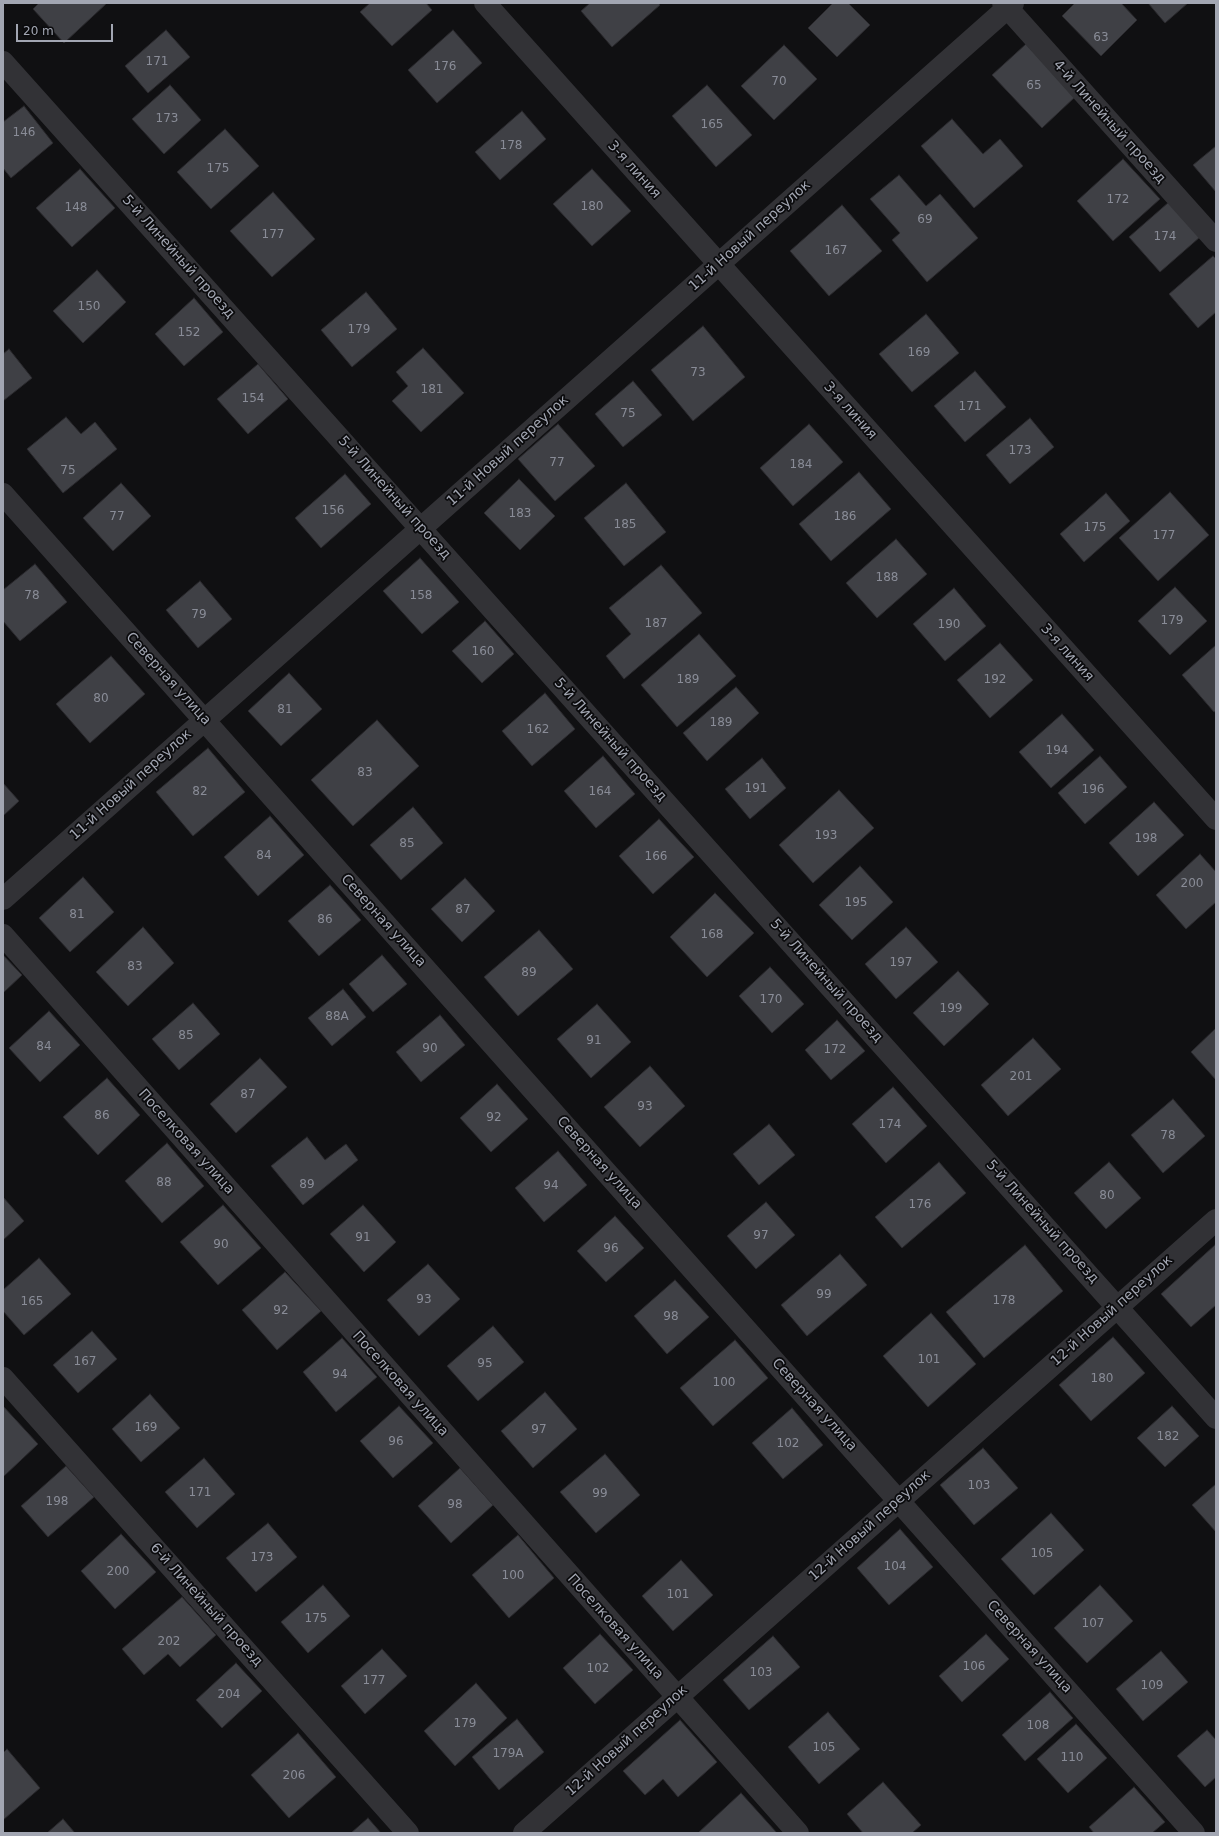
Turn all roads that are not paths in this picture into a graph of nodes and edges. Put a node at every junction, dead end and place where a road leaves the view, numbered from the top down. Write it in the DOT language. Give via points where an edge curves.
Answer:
graph roads {
  1 [pos="485,3"];
  2 [pos="1008,5"];
  3 [pos="3,62"];
  4 [pos="1216,241"];
  5 [pos="719,264"];
  6 [pos="3,494"];
  7 [pos="421,528"];
  8 [pos="204,720"];
  9 [pos="1216,819"];
  10 [pos="3,899"];
  11 [pos="3,935"];
  12 [pos="1216,1220"];
  13 [pos="1118,1307"];
  14 [pos="3,1378"];
  15 [pos="1216,1418"];
  16 [pos="899,1501"];
  17 [pos="677,1697"];
  18 [pos="408,1833"];
  19 [pos="524,1833"];
  20 [pos="798,1833"];
  21 [pos="1194,1833"];
  1 -- 5 [label="street, 3-я линия"];
  2 -- 4 [label="street, 4-й Линейный проезд"];
  2 -- 5 [label="street, 11-й Новый переулок"];
  3 -- 7 [label="street, 5-й Линейный проезд"];
  5 -- 7 [label="street, 11-й Новый переулок"];
  5 -- 9 [label="street, 3-я линия"];
  6 -- 8 [label="street, Северная улица"];
  7 -- 8 [label="street, 11-й Новый переулок"];
  7 -- 13 [label="street, 5-й Линейный проезд"];
  8 -- 10 [label="street, 11-й Новый переулок"];
  8 -- 16 [label="street, Северная улица"];
  11 -- 17 [label="street, Поселковая улица"];
  12 -- 13 [label="street, 12-й Новый переулок"];
  13 -- 15 [label="street, 5-й Линейный проезд"];
  13 -- 16 [label="street, 12-й Новый переулок"];
  14 -- 18 [label="street, 6-й Линейный проезд"];
  16 -- 17 [label="street, 12-й Новый переулок"];
  16 -- 21 [label="street, Северная улица"];
  17 -- 19 [label="street, 12-й Новый переулок"];
  17 -- 20 [label="street, Поселковая улица"];
}
